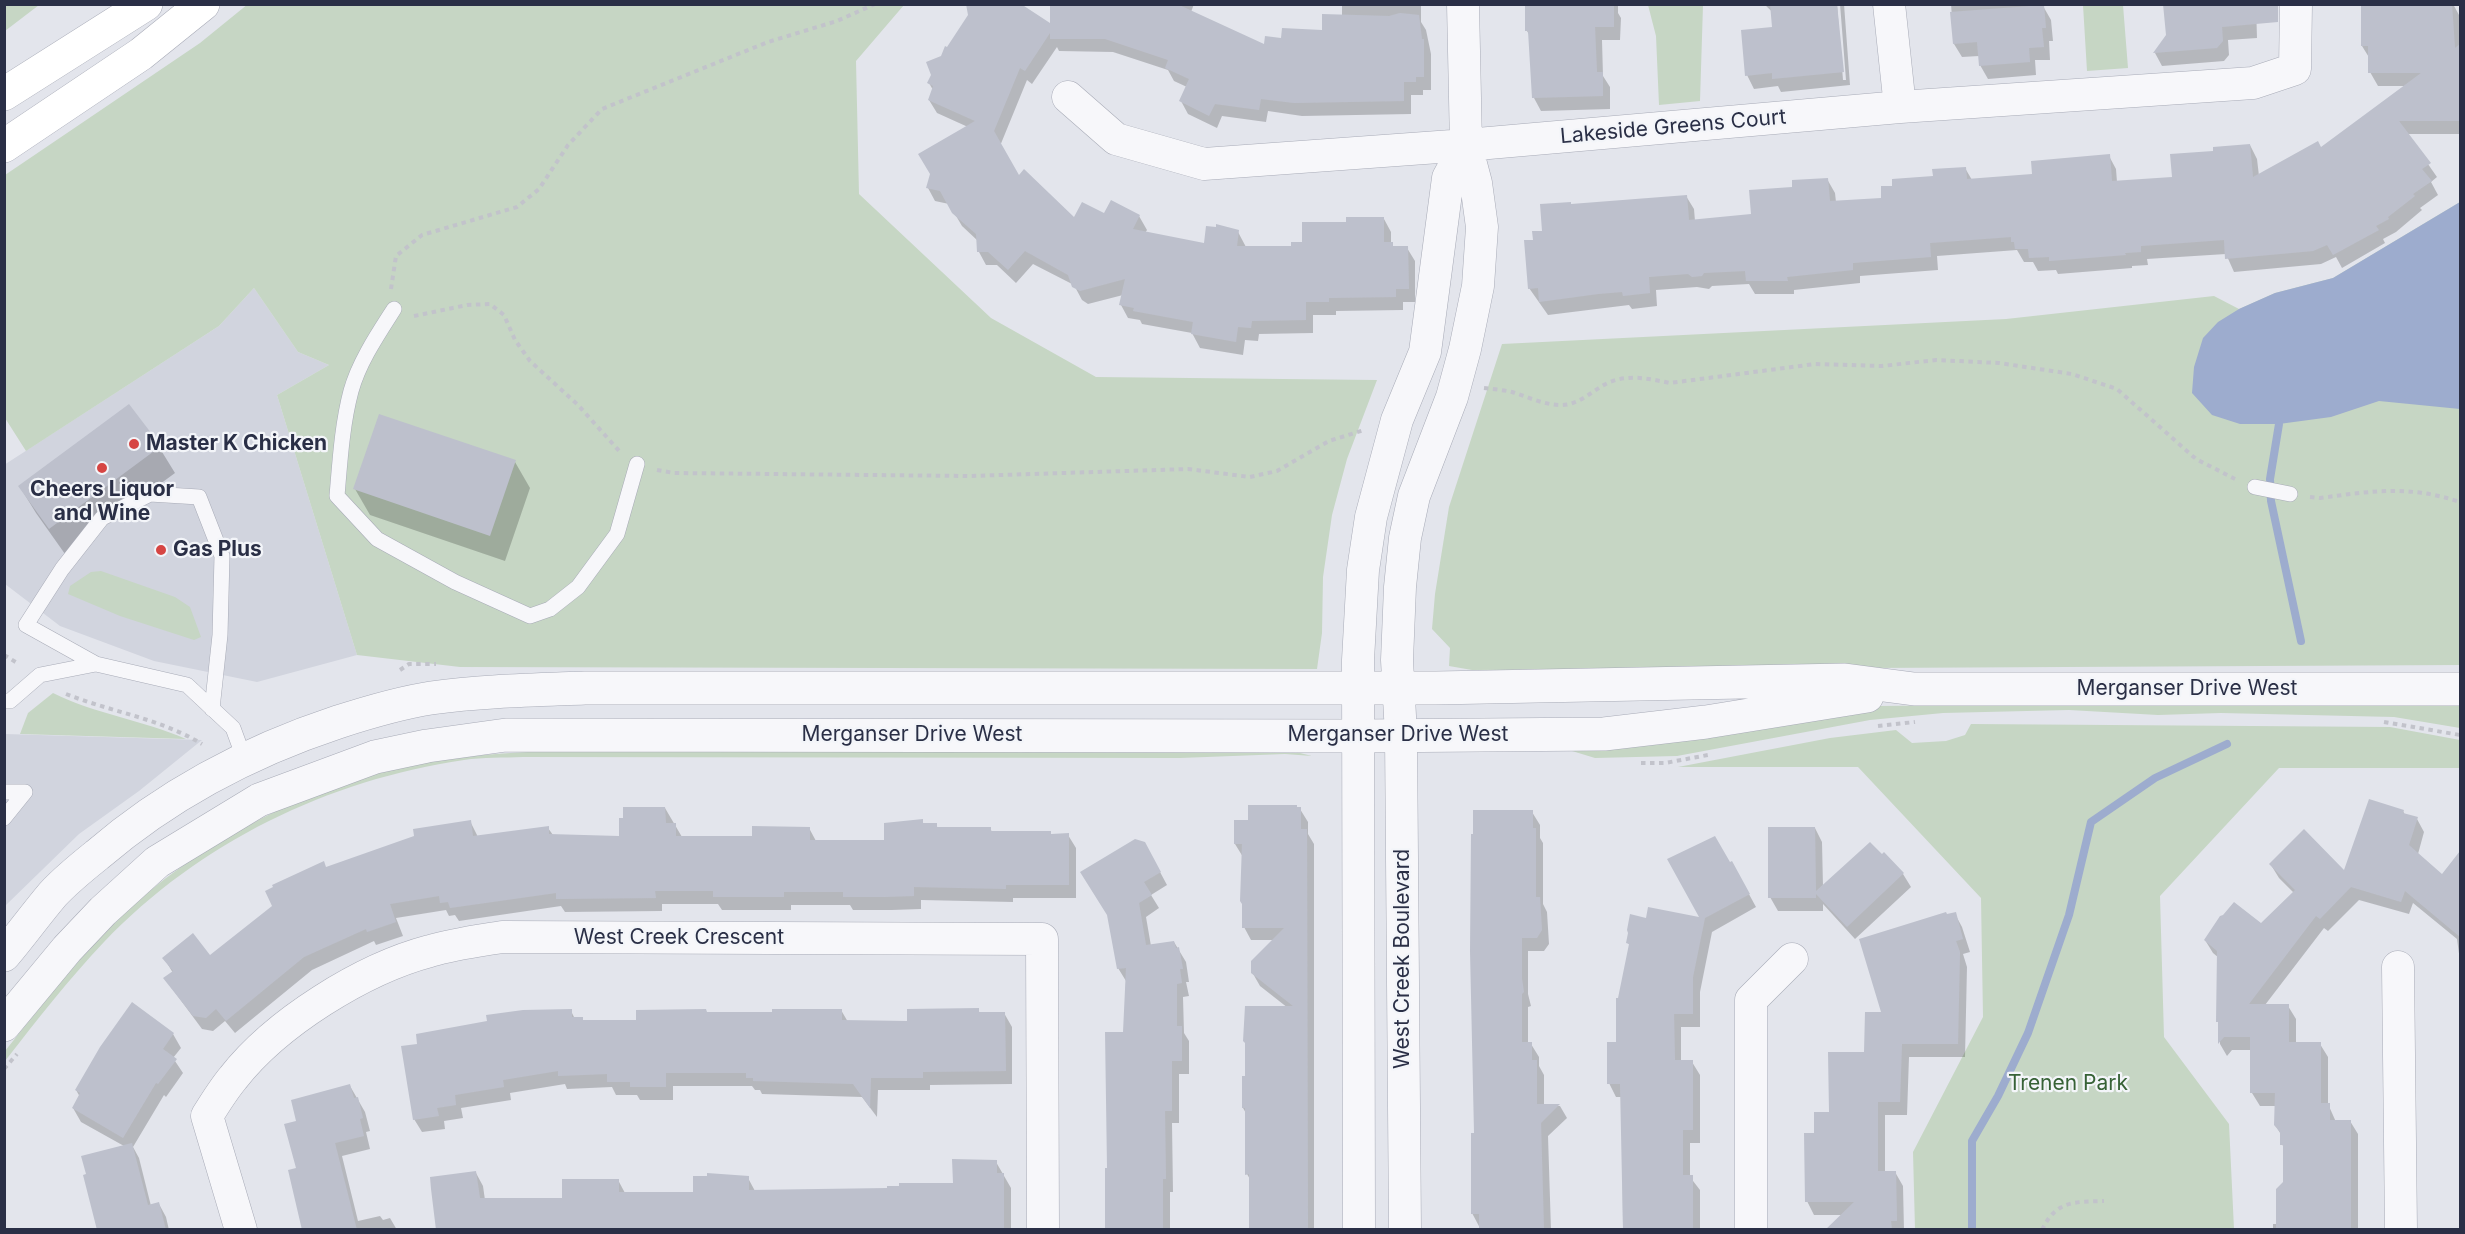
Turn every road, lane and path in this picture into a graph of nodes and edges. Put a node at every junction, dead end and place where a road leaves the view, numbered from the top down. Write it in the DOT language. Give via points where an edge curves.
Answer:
graph roads {
  1 [pos="146,4"];
  2 [pos="203,4"];
  3 [pos="875,4"];
  4 [pos="1463,4"];
  5 [pos="1889,4"];
  6 [pos="2296,4"];
  7 [pos="4,94"];
  8 [pos="1068,97"];
  9 [pos="1900,107"];
  10 [pos="1466,145"];
  11 [pos="4,146"];
  12 [pos="394,309"];
  13 [pos="1482,388"];
  14 [pos="1368,429"];
  15 [pos="637,464"];
  16 [pos="2255,487"];
  17 [pos="2290,495"];
  18 [pos="2460,502"];
  19 [pos="4,655"];
  20 [pos="96,664"];
  21 [pos="37,676"];
  22 [pos="1359,688"];
  23 [pos="1400,688"];
  24 [pos="2460,688"];
  25 [pos="1914,689"];
  26 [pos="4,701"];
  27 [pos="212,709"];
  28 [pos="1919,722"];
  29 [pos="2376,722"];
  30 [pos="1871,727"];
  31 [pos="1401,735"];
  32 [pos="2460,735"];
  33 [pos="1360,736"];
  34 [pos="202,744"];
  35 [pos="1712,755"];
  36 [pos="244,758"];
  37 [pos="1630,763"];
  38 [pos="4,792"];
  39 [pos="259,800"];
  40 [pos="4,818"];
  41 [pos="4,955"];
  42 [pos="1792,959"];
  43 [pos="2398,967"];
  44 [pos="11,1039"];
  45 [pos="4,1069"];
  46 [pos="2104,1201"];
  47 [pos="241,1230"];
  48 [pos="1043,1230"];
  49 [pos="1359,1230"];
  50 [pos="1405,1230"];
  51 [pos="1751,1230"];
  52 [pos="2042,1230"];
  53 [pos="2401,1230"];
  1 -- 7 [label="main road"];
  2 -- 11 [label="main road" via="141,54"];
  3 -- 12 [label="path" via="602,109 568,145 539,189 517,207 422,235 396,256 390,286"];
  4 -- 10 [label="street, West Creek Boulevard"];
  5 -- 9 [label="street"];
  6 -- 9 [label="street, Lakeside Greens Court" via="2295,69 2253,83"];
  8 -- 10 [label="street, Lakeside Greens Court" via="1116,139 1204,164"];
  9 -- 10 [label="street, Lakeside Greens Court"];
  10 -- 22 [label="street, West Creek Boulevard" via="1448,178 1425,352 1397,420 1371,517 1363,570"];
  10 -- 23 [label="street, West Creek Boulevard" via="1482,227 1478,286 1452,397 1414,496 1405,538 1397,662"];
  12 -- 15 [label="path" via="406,318 490,304 504,315 530,361 578,405 616,449"];
  12 -- 15 [label="lane" via="352,389 338,486 338,496 377,539 455,582 530,616 550,609 578,587 617,534"];
  13 -- 16 [label="path" via="1560,405 1575,404 1608,382 1625,378 1670,383 1815,364 1882,366 1936,360 1999,363 2072,374 2117,389 2196,459"];
  14 -- 15 [label="path" via="1329,441 1277,471 1250,477 1188,469 970,476 674,473"];
  16 -- 17 [label="lane"];
  17 -- 18 [label="path" via="2320,498 2400,490"];
  19 -- 21 [label="path"];
  20 -- 21 [label="lane"];
  20 -- 27 [label="lane" via="187,685"];
  20 -- 27 [label="lane" via="26,625 62,569 102,518 150,494 198,497 222,556 220,635"];
  21 -- 26 [label="lane" via="10,701"];
  21 -- 34 [label="path" via="61,692 179,730"];
  22 -- 23 [label="street, Merganser Drive West"];
  22 -- 33 [label="street, West Creek Boulevard"];
  22 -- 36 [label="street, Merganser Drive West" via="585,688 477,693 378,709 294,736"];
  23 -- 25 [label="street, Merganser Drive West" via="1845,680"];
  23 -- 31 [label="street, West Creek Boulevard"];
  24 -- 25 [label="street, Merganser Drive West"];
  25 -- 31 [label="street, Merganser Drive West" via="1604,734"];
  27 -- 36 [label="lane" via="233,728"];
  28 -- 30 [label="path"];
  29 -- 32 [label="path"];
  31 -- 33 [label="street, Merganser Drive West"];
  31 -- 50 [label="street, West Creek Boulevard"];
  33 -- 39 [label="street, Merganser Drive West" via="506,735 375,757"];
  33 -- 49 [label="street, West Creek Boulevard"];
  35 -- 37 [label="path" via="1665,763"];
  36 -- 39 [label="street"];
  36 -- 41 [label="street, Merganser Drive West" via="150,813 113,840 54,893"];
  38 -- 40 [label="lane" via="25,792"];
  39 -- 44 [label="street, Merganser Drive West" via="158,862 103,911 67,949"];
  42 -- 51 [label="street" via="1751,1000"];
  43 -- 53 [label="street"];
  44 -- 45 [label="path"];
  46 -- 52 [label="path" via="2057,1208"];
  47 -- 48 [label="street, West Creek Crescent" via="207,1116 234,1077 271,1040 318,1003 376,971 428,951 502,937 1042,939"];
}
